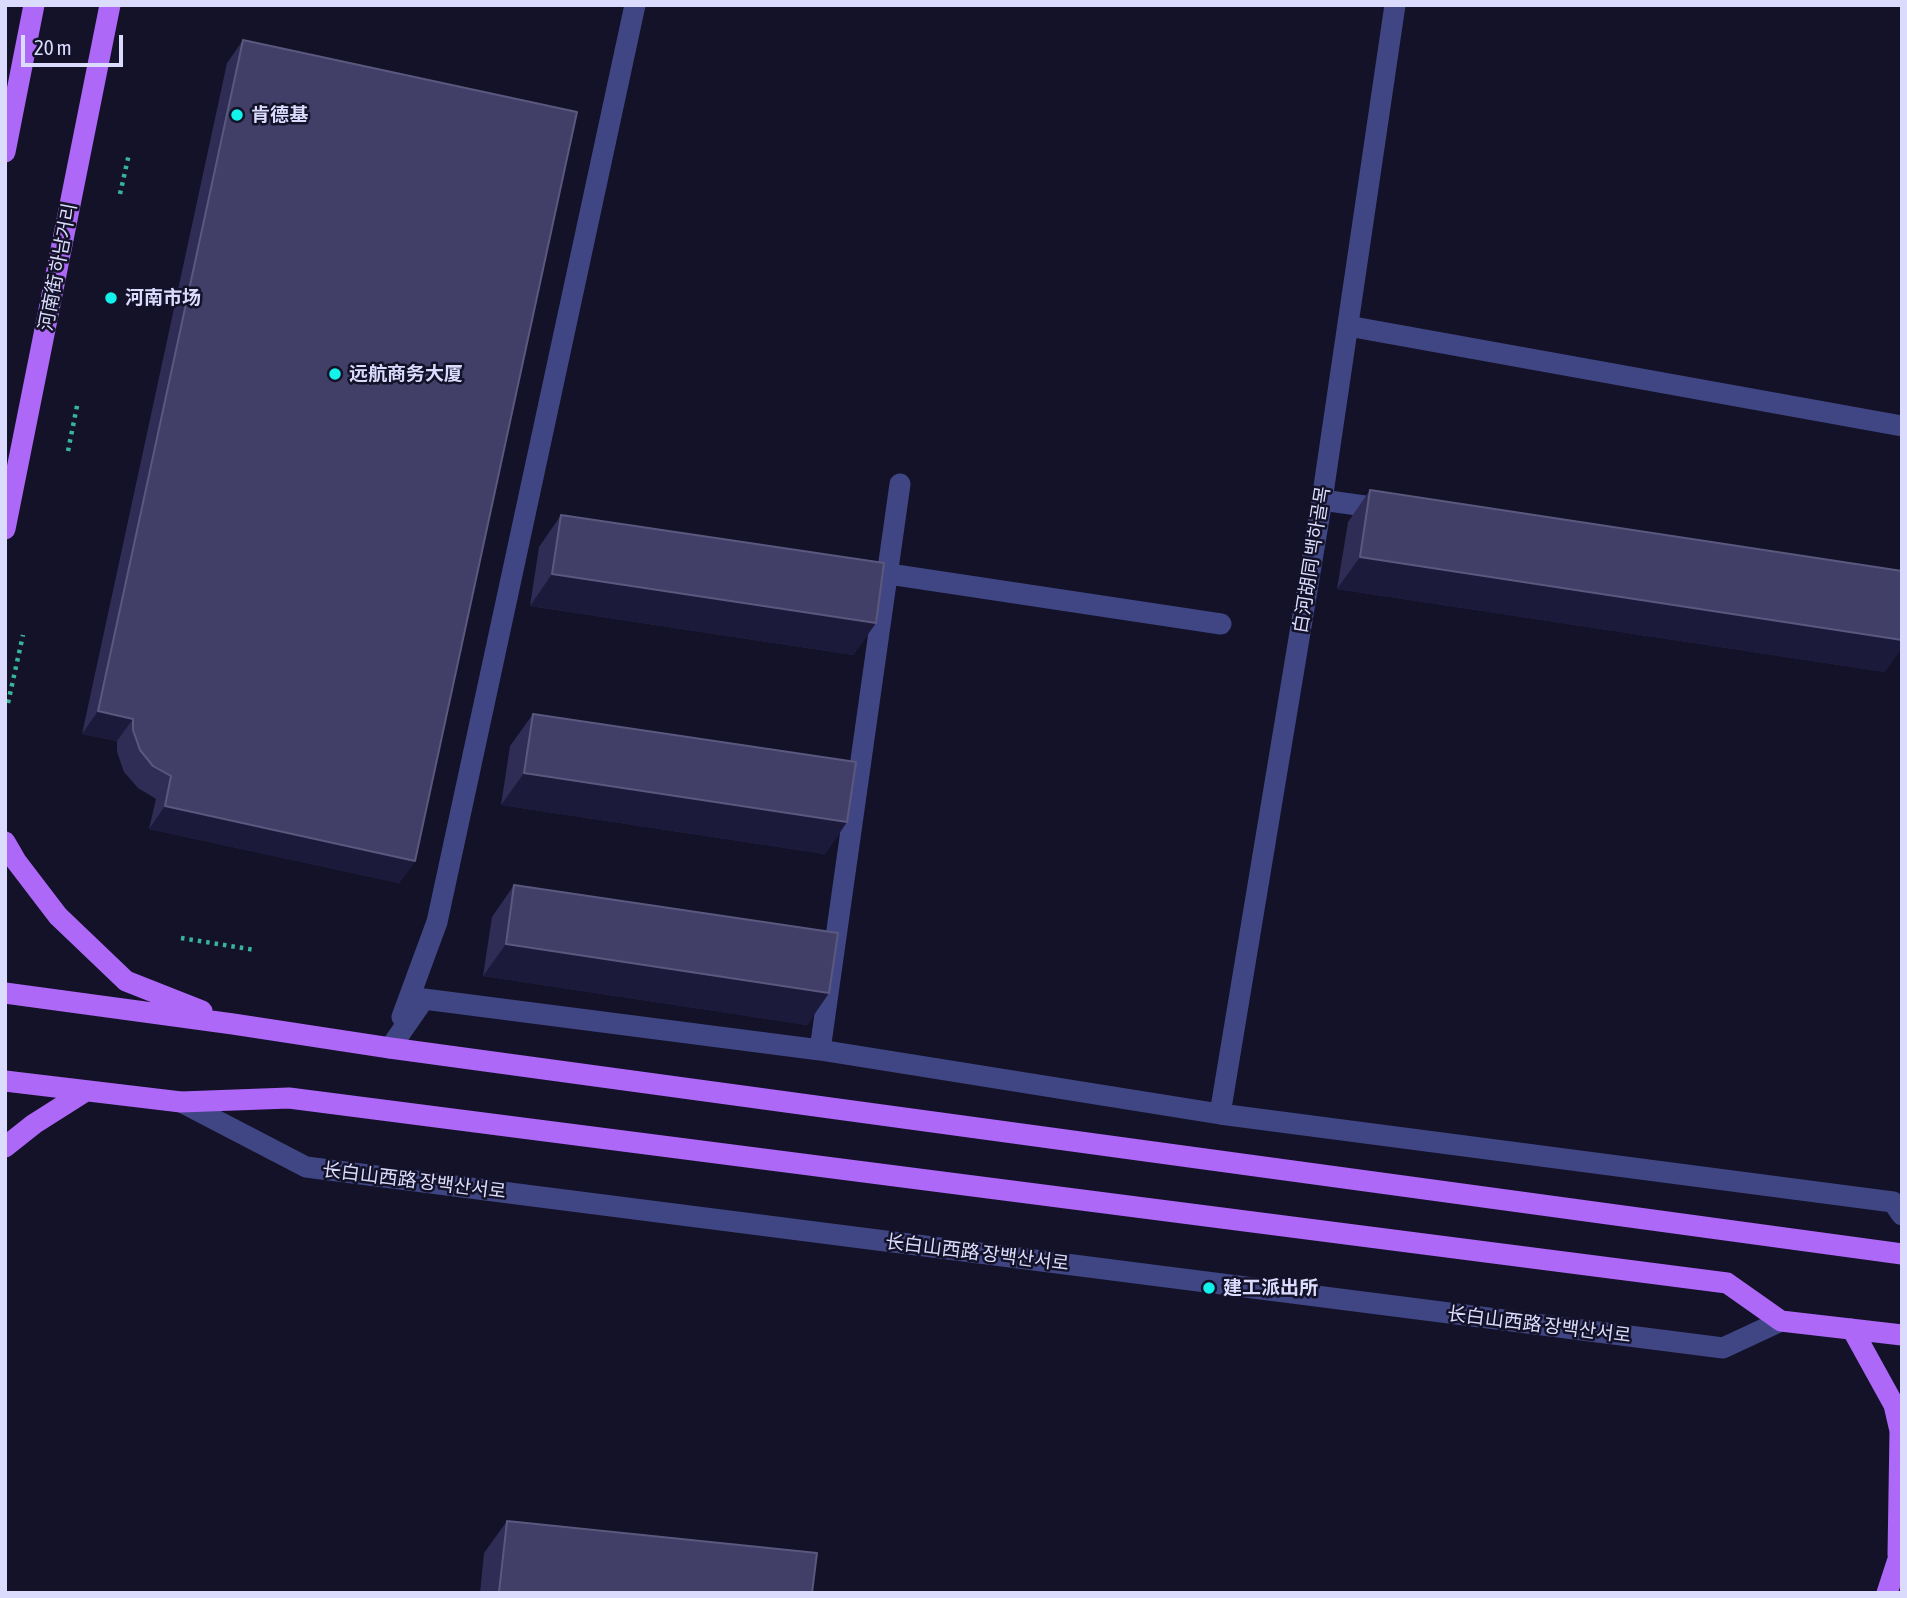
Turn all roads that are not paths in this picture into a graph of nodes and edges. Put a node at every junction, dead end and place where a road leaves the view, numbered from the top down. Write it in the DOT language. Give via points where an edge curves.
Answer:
graph roads {
  1 [pos="34,5"];
  2 [pos="110,5"];
  3 [pos="635,5"];
  4 [pos="1395,5"];
  5 [pos="5,152"];
  6 [pos="1348,326"];
  7 [pos="1902,426"];
  8 [pos="900,484"];
  9 [pos="1322,500"];
  10 [pos="1405,511"];
  11 [pos="5,529"];
  12 [pos="835,566"];
  13 [pos="888,574"];
  14 [pos="1221,624"];
  15 [pos="5,842"];
  16 [pos="5,993"];
  17 [pos="233,1024"];
  18 [pos="390,1048"];
  19 [pos="820,1050"];
  20 [pos="5,1081"];
  21 [pos="86,1091"];
  22 [pos="181,1102"];
  23 [pos="1220,1114"];
  24 [pos="5,1147"];
  25 [pos="1902,1215"];
  26 [pos="1902,1254"];
  27 [pos="1781,1321"];
  28 [pos="1852,1329"];
  29 [pos="1902,1335"];
  30 [pos="1901,1551"];
  31 [pos="1887,1593"];
  1 -- 5 [label="main road"];
  2 -- 11 [label="main road, 河南街 하남거리"];
  3 -- 18 [label="street" via="437,922"];
  4 -- 6 [label="street, 白河胡同 백하골목"];
  6 -- 7 [label="street"];
  6 -- 9 [label="street, 白河胡同 백하골목"];
  8 -- 13 [label="street"];
  9 -- 10 [label="street"];
  9 -- 23 [label="street, 白河胡同 백하골목"];
  12 -- 13 [label="street"];
  13 -- 14 [label="street"];
  13 -- 19 [label="street"];
  15 -- 17 [label="main road" via="58,916 125,981"];
  16 -- 17 [label="main road"];
  17 -- 18 [label="main road"];
  18 -- 19 [label="street" via="424,999"];
  18 -- 26 [label="main road"];
  19 -- 23 [label="street"];
  20 -- 21 [label="main road, 长白山西路 장백산서로"];
  21 -- 22 [label="main road, 长白山西路 장백산서로"];
  21 -- 24 [label="main road"];
  22 -- 27 [label="main road, 长白山西路 장백산서로" via="289,1098 1713,1281 1727,1283"];
  22 -- 27 [label="street, 长白山西路 장백산서로" via="306,1167 1723,1348"];
  23 -- 25 [label="street" via="1893,1202"];
  27 -- 28 [label="main road, 长白山西路 장백산서로"];
  28 -- 29 [label="main road, 长白山西路 장백산서로"];
  28 -- 30 [label="main road" via="1894,1405 1900,1431"];
  30 -- 31 [label="main road"];
}
